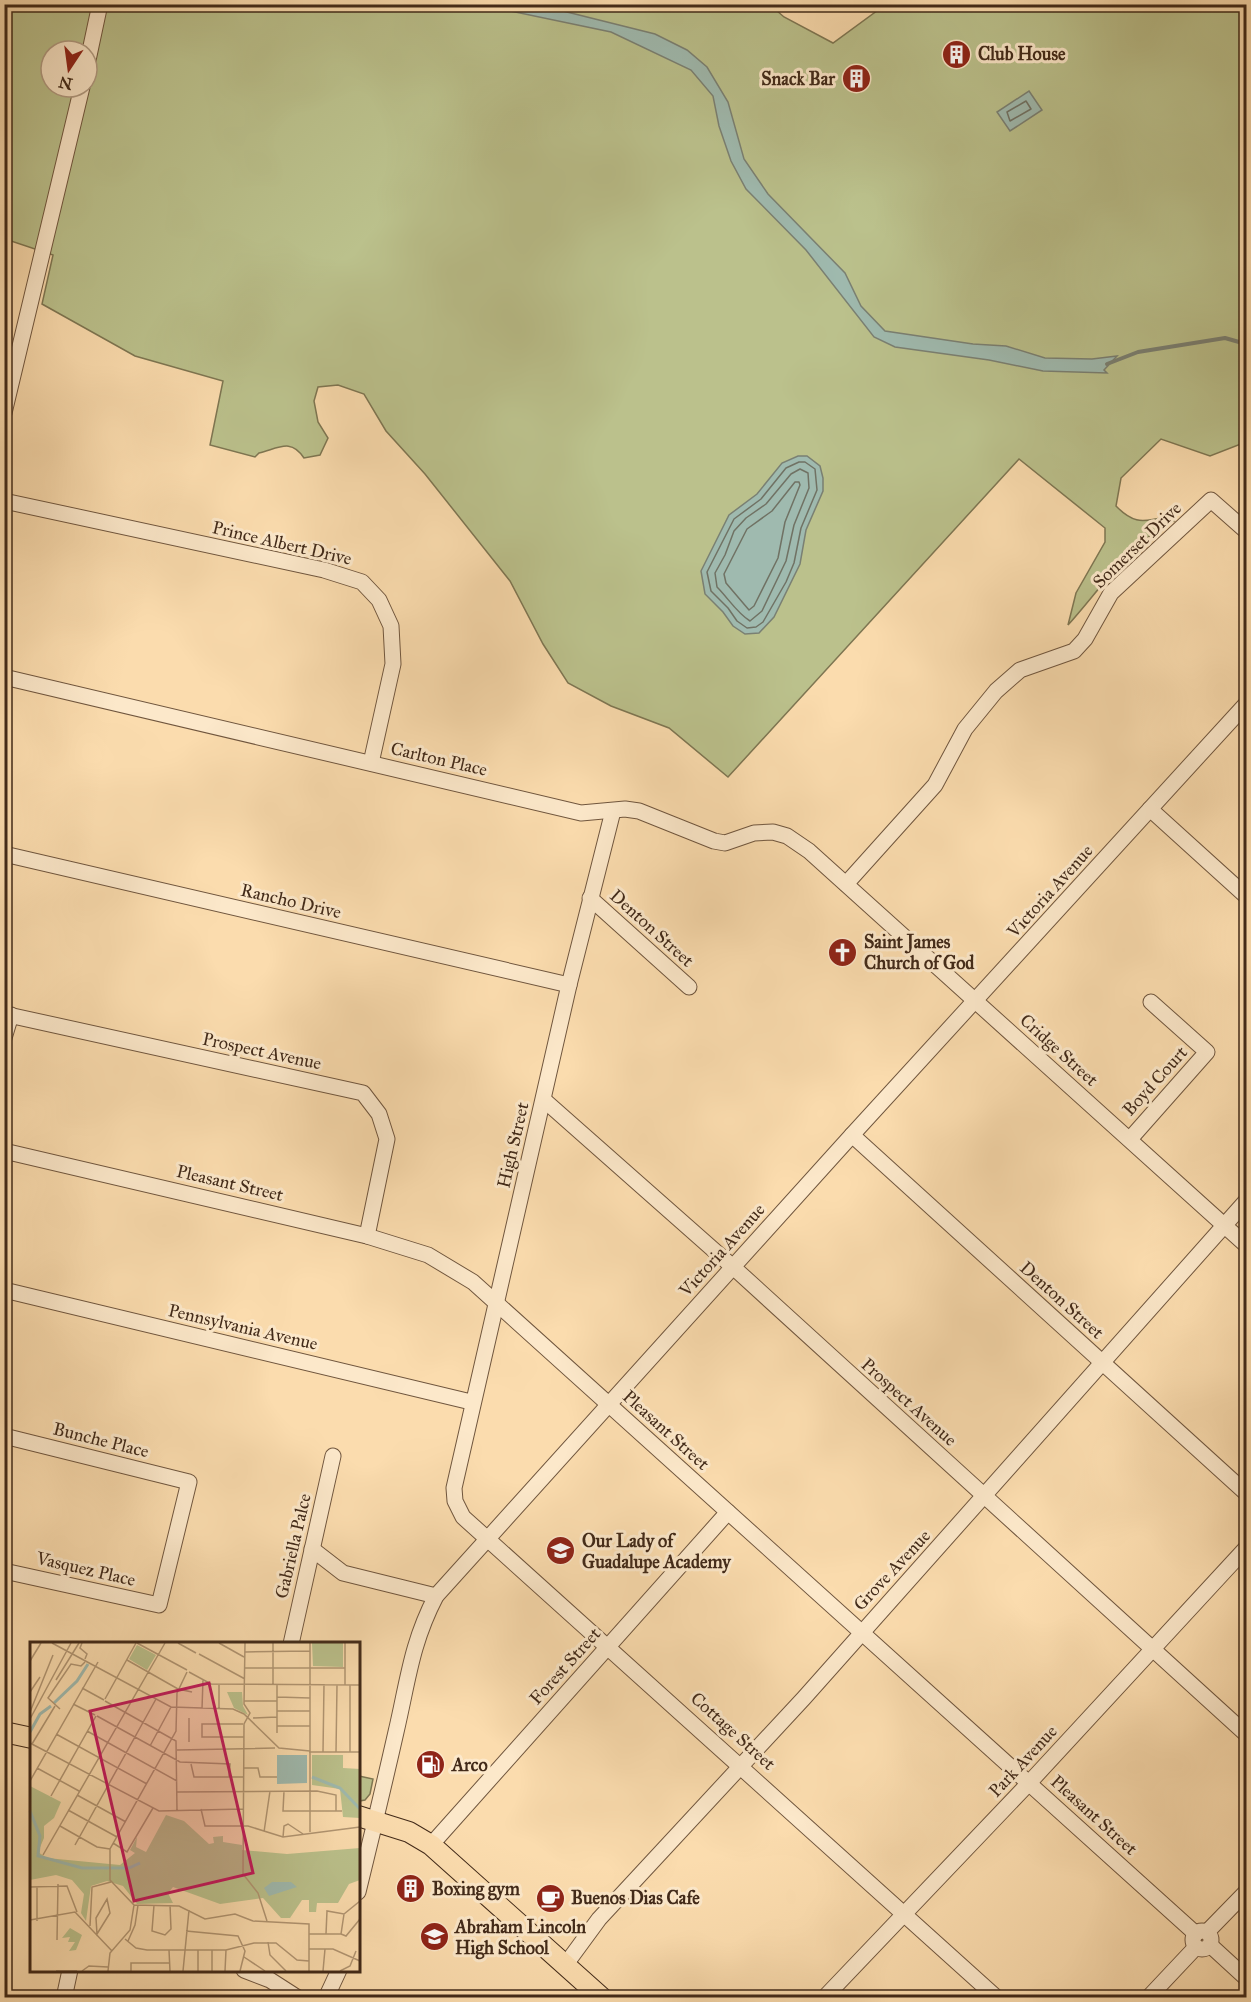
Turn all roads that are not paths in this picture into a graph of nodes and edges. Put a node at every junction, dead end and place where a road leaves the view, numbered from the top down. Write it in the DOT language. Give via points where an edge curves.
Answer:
graph roads {
  1 [pos="100,4"];
  2 [pos="93,39"];
  3 [pos="79,99"];
  4 [pos="4,413"];
  5 [pos="4,501"];
  6 [pos="1246,531"];
  7 [pos="4,677"];
  8 [pos="1246,704"];
  9 [pos="371,763"];
  10 [pos="1150,809"];
  11 [pos="613,810"];
  12 [pos="4,854"];
  13 [pos="846,884"];
  14 [pos="1246,896"];
  15 [pos="590,898"];
  16 [pos="569,985"];
  17 [pos="689,987"];
  18 [pos="975,1002"];
  19 [pos="1151,1002"];
  20 [pos="8,1015"];
  21 [pos="4,1038"];
  22 [pos="544,1100"];
  23 [pos="852,1135"];
  24 [pos="1130,1139"];
  25 [pos="4,1151"];
  26 [pos="1246,1201"];
  27 [pos="1224,1225"];
  28 [pos="367,1236"];
  29 [pos="1246,1245"];
  30 [pos="733,1267"];
  31 [pos="4,1290"];
  32 [pos="497,1301"];
  33 [pos="1101,1362"];
  34 [pos="471,1402"];
  35 [pos="609,1405"];
  36 [pos="4,1436"];
  37 [pos="333,1456"];
  38 [pos="454,1488"];
  39 [pos="1246,1493"];
  40 [pos="984,1497"];
  41 [pos="728,1512"];
  42 [pos="488,1538"];
  43 [pos="1246,1548"];
  44 [pos="312,1549"];
  45 [pos="4,1570"];
  46 [pos="436,1596"];
  47 [pos="159,1605"];
  48 [pos="861,1632"];
  49 [pos="291,1642"];
  50 [pos="608,1646"];
  51 [pos="1152,1651"];
  52 [pos="4,1732"];
  53 [pos="1246,1734"];
  54 [pos="30,1738"];
  55 [pos="742,1765"];
  56 [pos="1029,1783"];
  57 [pos="367,1818"];
  58 [pos="431,1845"];
  59 [pos="360,1876"];
  60 [pos="1246,1892"];
  61 [pos="902,1914"];
  62 [pos="1202,1940"];
  63 [pos="566,1964"];
  64 [pos="70,1972"];
  65 [pos="247,1972"];
  66 [pos="339,1972"];
  67 [pos="1246,1978"];
  68 [pos="64,1998"];
  69 [pos="298,1998"];
  70 [pos="326,1998"];
  71 [pos="602,1998"];
  72 [pos="824,1998"];
  73 [pos="997,1998"];
  74 [pos="1148,1998"];
  1 -- 2 [label="street"];
  3 -- 4 [label="street"];
  5 -- 9 [label="street, Prince Albert Drive" via="324,570 362,582 379,600 391,626 393,664"];
  6 -- 13 [label="street, Somerset Drive" via="1211,500 1112,593 1074,651 1020,670 996,691 965,729 935,785"];
  7 -- 9 [label="street, Carlton Place"];
  8 -- 10 [label="street, Victoria Avenue"];
  9 -- 11 [label="street, Carlton Place" via="581,813"];
  10 -- 14 [label="street"];
  10 -- 18 [label="street, Victoria Avenue"];
  11 -- 13 [label="street, Carlton Place" via="639,811 725,843 766,832 780,833 809,850"];
  11 -- 15 [label="street, High Street"];
  12 -- 16 [label="street, Rancho Drive"];
  13 -- 18 [label="street, Cridge Street"];
  15 -- 16 [label="street, High Street"];
  15 -- 17 [label="street, Denton Street"];
  16 -- 22 [label="street, High Street"];
  18 -- 23 [label="street, Victoria Avenue"];
  18 -- 24 [label="street, Cridge Street"];
  19 -- 24 [label="street, Boyd Court" via="1207,1052"];
  20 -- 21 [label="street"];
  20 -- 28 [label="street, Prospect Avenue" via="363,1093 379,1113 387,1139"];
  22 -- 30 [label="street, Prospect Avenue"];
  22 -- 32 [label="street, High Street"];
  23 -- 30 [label="street, Victoria Avenue"];
  23 -- 33 [label="street, Denton Street"];
  24 -- 27 [label="street, Cridge Street"];
  25 -- 28 [label="street, Pleasant Street"];
  26 -- 27 [label="street, Grove Avenue"];
  27 -- 29 [label="street, Cridge Street"];
  27 -- 33 [label="street, Grove Avenue"];
  28 -- 32 [label="street, Pleasant Street" via="428,1255"];
  30 -- 35 [label="street, Victoria Avenue"];
  30 -- 40 [label="street, Prospect Avenue"];
  31 -- 34 [label="street, Pennsylvania Avenue"];
  32 -- 34 [label="street, High Street"];
  32 -- 35 [label="street, Pleasant Street"];
  33 -- 39 [label="street, Denton Street"];
  33 -- 40 [label="street, Grove Avenue"];
  34 -- 38 [label="street, High Street"];
  35 -- 41 [label="street, Pleasant Street"];
  35 -- 42 [label="street, Victoria Avenue"];
  36 -- 47 [label="street, Bunche Place" via="189,1482"];
  37 -- 44 [label="street, Gabriella Palce"];
  38 -- 42 [label="street, Cottage Street" via="463,1517"];
  40 -- 48 [label="street, Grove Avenue"];
  40 -- 51 [label="street, Prospect Avenue"];
  41 -- 48 [label="street, Pleasant Street"];
  41 -- 50 [label="street, Forest Street"];
  42 -- 46 [label="street, Victoria Avenue"];
  42 -- 50 [label="street, Cottage Street"];
  43 -- 51 [label="street, Park Avenue"];
  44 -- 46 [label="street" via="343,1572"];
  44 -- 49 [label="street, Gabriella Palce"];
  45 -- 47 [label="street, Vasquez Place"];
  46 -- 57 [label="street, Victoria Avenue" via="419,1631 397,1729"];
  48 -- 55 [label="street, Grove Avenue"];
  48 -- 56 [label="street, Pleasant Street"];
  50 -- 55 [label="street, Cottage Street"];
  50 -- 58 [label="street, Forest Street"];
  51 -- 53 [label="street, Prospect Avenue"];
  51 -- 56 [label="street, Park Avenue"];
  52 -- 54 [label="main road"];
  55 -- 61 [label="street, Cottage Street"];
  55 -- 63 [label="street, Grove Avenue" via="599,1919"];
  56 -- 61 [label="street, Park Avenue"];
  56 -- 62 [label="street, Pleasant Street"];
  57 -- 58 [label="main road" via="409,1832"];
  57 -- 59 [label="street, Victoria Avenue"];
  58 -- 63 [label="main road"];
  60 -- 62 [label="street"];
  61 -- 72 [label="street, Park Avenue"];
  61 -- 73 [label="street, Cottage Street"];
  62 -- 67 [label="street, Pleasant Street"];
  62 -- 74 [label="street"];
  63 -- 71 [label="main road"];
  64 -- 68 [label="street"];
  65 -- 69 [label="street" via="270,1980"];
  66 -- 70 [label="street"];
}
